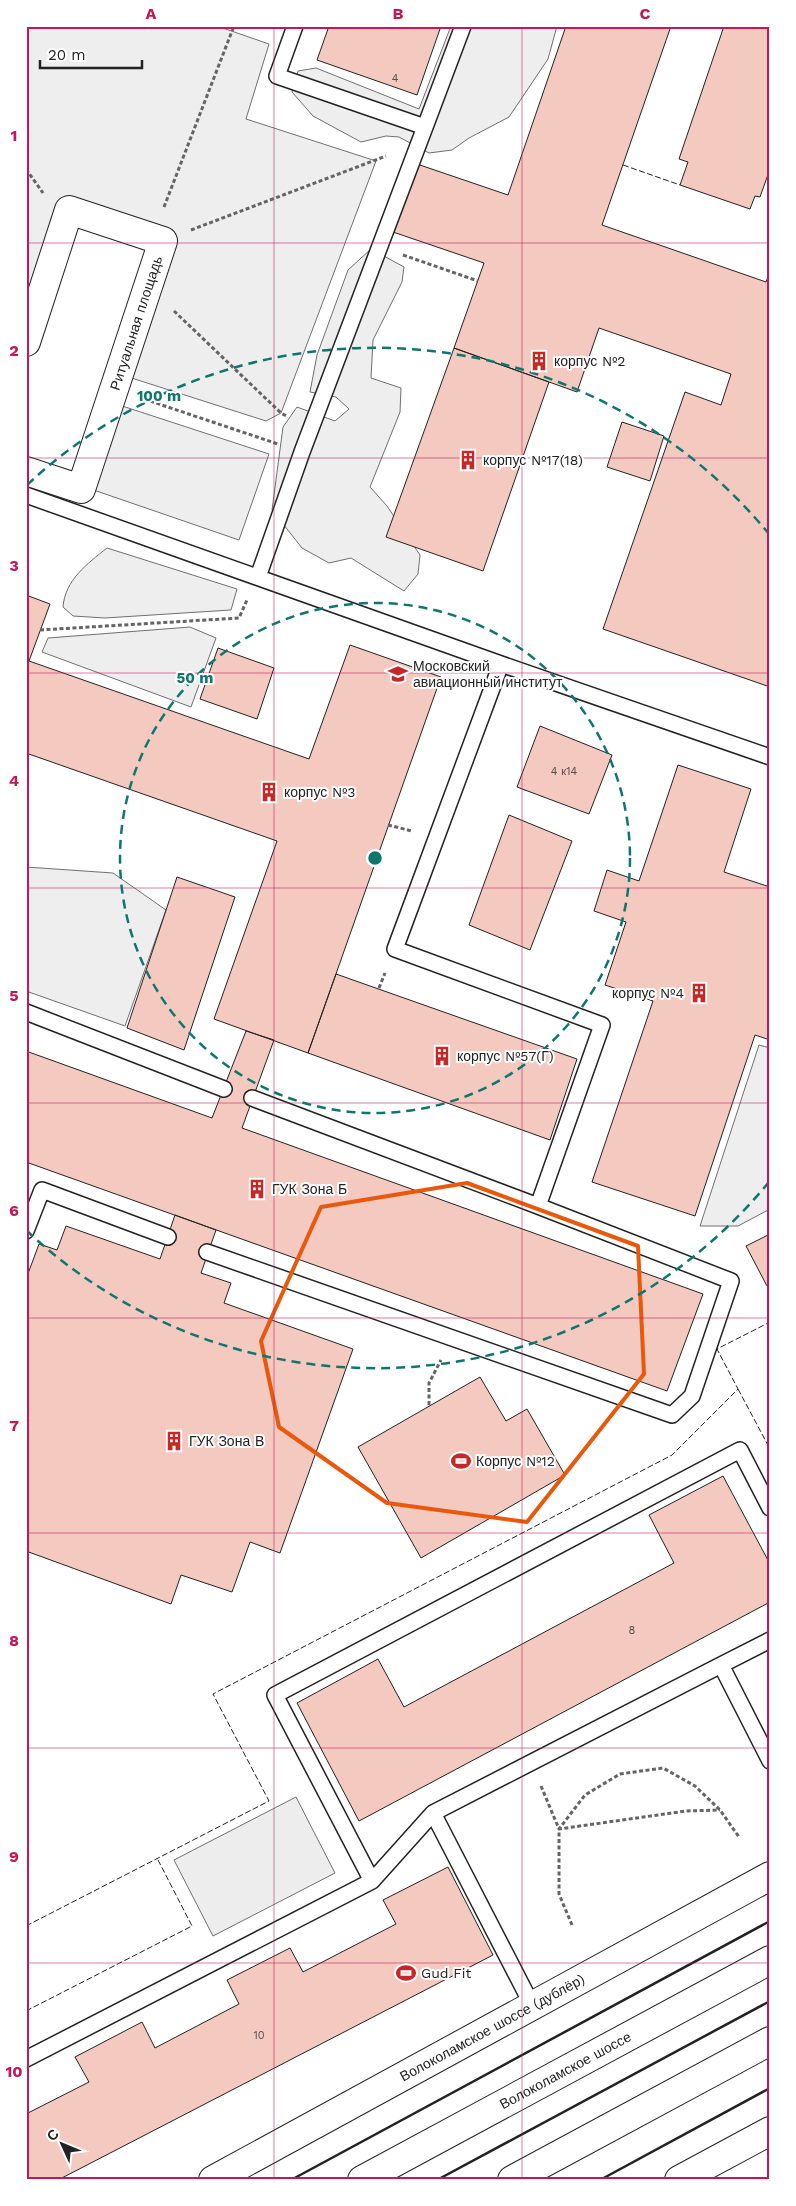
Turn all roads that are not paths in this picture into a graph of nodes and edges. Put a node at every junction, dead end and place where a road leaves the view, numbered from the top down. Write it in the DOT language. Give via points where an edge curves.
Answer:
graph roads {
  1 [pos="295,26"];
  2 [pos="464,26"];
  3 [pos="425,127"];
  4 [pos="26,342"];
  5 [pos="26,471"];
  6 [pos="26,495"];
  7 [pos="258,577"];
  8 [pos="501,664"];
  9 [pos="770,757"];
  10 [pos="26,1012"];
  11 [pos="224,1089"];
  12 [pos="252,1098"];
  13 [pos="538,1206"];
  14 [pos="26,1231"];
  15 [pos="168,1237"];
  16 [pos="207,1252"];
  17 [pos="770,1508"];
  18 [pos="770,1640"];
  19 [pos="721,1666"];
  20 [pos="770,1761"];
  21 [pos="433,1813"];
  22 [pos="770,1876"];
  23 [pos="372,1881"];
  24 [pos="770,1960"];
  25 [pos="532,2005"];
  26 [pos="770,2041"];
  27 [pos="26,2059"];
  28 [pos="770,2131"];
  29 [pos="213,2180"];
  30 [pos="362,2180"];
  31 [pos="512,2180"];
  32 [pos="679,2180"];
  1 -- 3 [label="lane" via="277,76"];
  2 -- 3 [label="lane"];
  3 -- 7 [label="lane" via="310,429"];
  4 -- 5 [label="main road, Ритуальная площадь" via="69,210 157,240 148,286 81,489"];
  6 -- 7 [label="lane"];
  7 -- 8 [label="lane"];
  8 -- 9 [label="lane"];
  8 -- 13 [label="lane" via="395,949 602,1025"];
  10 -- 11 [label="lane"];
  12 -- 13 [label="lane"];
  13 -- 16 [label="lane" via="731,1281 692,1396 672,1415"];
  14 -- 15 [label="lane" via="42,1190"];
  17 -- 23 [label="lane" via="740,1450 275,1695"];
  18 -- 19 [label="lane"];
  19 -- 20 [label="lane"];
  19 -- 21 [label="lane"];
  21 -- 23 [label="lane"];
  21 -- 25 [label="lane"];
  22 -- 25 [label="main road, Волоколамское шоссе (дублёр)"];
  23 -- 27 [label="lane"];
  24 -- 30 [label="main road, Волоколамское шоссе"];
  25 -- 29 [label="main road, Волоколамское шоссе (дублёр)"];
  26 -- 31 [label="main road"];
  28 -- 32 [label="main road"];
}
